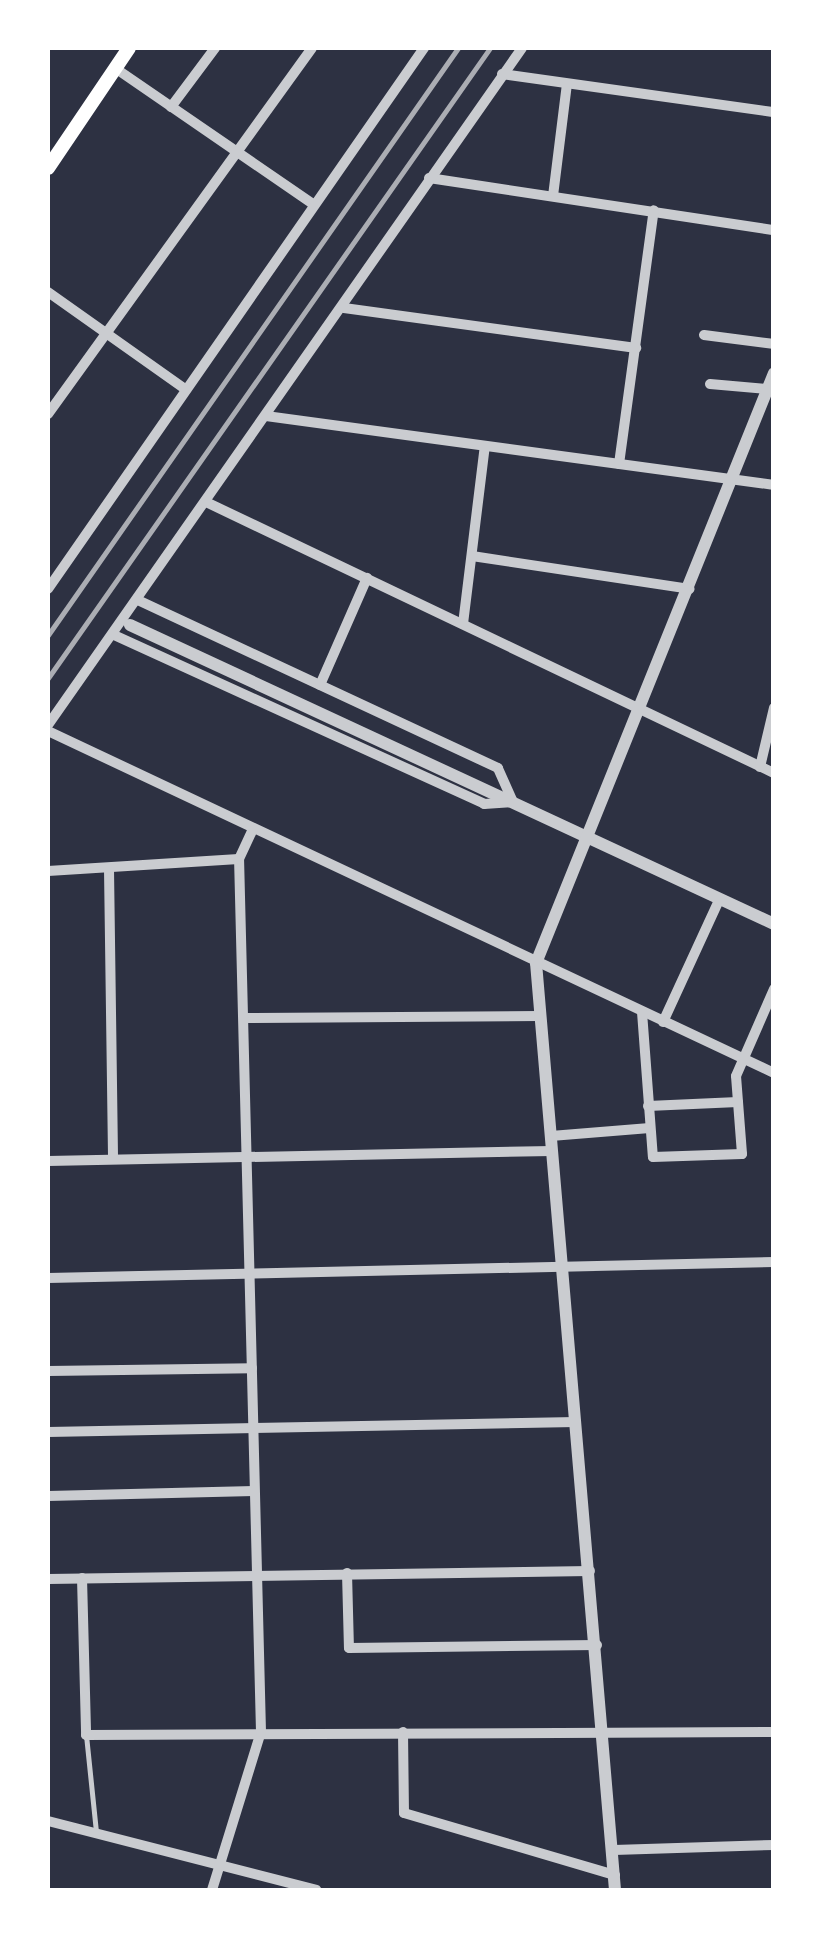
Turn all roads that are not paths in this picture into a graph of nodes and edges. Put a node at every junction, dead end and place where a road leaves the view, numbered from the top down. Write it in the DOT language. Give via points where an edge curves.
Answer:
graph roads {
  1 [pos="129,48"];
  2 [pos="215,48"];
  3 [pos="312,48"];
  4 [pos="424,48"];
  5 [pos="522,48"];
  6 [pos="115,68"];
  7 [pos="502,74"];
  8 [pos="566,84"];
  9 [pos="171,107"];
  10 [pos="774,112"];
  11 [pos="238,153"];
  12 [pos="48,168"];
  13 [pos="429,178"];
  14 [pos="552,196"];
  15 [pos="313,204"];
  16 [pos="654,210"];
  17 [pos="774,230"];
  18 [pos="48,292"];
  19 [pos="344,308"];
  20 [pos="107,335"];
  21 [pos="704,336"];
  22 [pos="774,344"];
  23 [pos="636,348"];
  24 [pos="774,373"];
  25 [pos="710,384"];
  26 [pos="182,387"];
  27 [pos="767,389"];
  28 [pos="48,414"];
  29 [pos="266,416"];
  30 [pos="486,446"];
  31 [pos="619,464"];
  32 [pos="732,480"];
  33 [pos="774,485"];
  34 [pos="206,502"];
  35 [pos="472,556"];
  36 [pos="48,561"];
  37 [pos="62,568"];
  38 [pos="367,578"];
  39 [pos="48,589"];
  40 [pos="690,589"];
  41 [pos="138,600"];
  42 [pos="462,624"];
  43 [pos="130,625"];
  44 [pos="114,634"];
  45 [pos="320,685"];
  46 [pos="774,708"];
  47 [pos="640,714"];
  48 [pos="48,728"];
  49 [pos="760,766"];
  50 [pos="774,773"];
  51 [pos="512,802"];
  52 [pos="252,831"];
  53 [pos="592,838"];
  54 [pos="239,859"];
  55 [pos="109,869"];
  56 [pos="48,871"];
  57 [pos="718,900"];
  58 [pos="774,924"];
  59 [pos="536,964"];
  60 [pos="774,989"];
  61 [pos="642,1012"];
  62 [pos="539,1016"];
  63 [pos="246,1018"];
  64 [pos="663,1022"];
  65 [pos="740,1058"];
  66 [pos="774,1073"];
  67 [pos="738,1102"];
  68 [pos="648,1106"];
  69 [pos="650,1128"];
  70 [pos="550,1136"];
  71 [pos="552,1151"];
  72 [pos="250,1156"];
  73 [pos="113,1159"];
  74 [pos="48,1161"];
  75 [pos="774,1262"];
  76 [pos="564,1270"];
  77 [pos="251,1276"];
  78 [pos="48,1278"];
  79 [pos="252,1368"];
  80 [pos="48,1371"];
  81 [pos="576,1422"];
  82 [pos="253,1428"];
  83 [pos="48,1432"];
  84 [pos="254,1492"];
  85 [pos="48,1496"];
  86 [pos="590,1571"];
  87 [pos="347,1573"];
  88 [pos="256,1575"];
  89 [pos="48,1578"];
  90 [pos="82,1578"];
  91 [pos="597,1645"];
  92 [pos="261,1732"];
  93 [pos="403,1732"];
  94 [pos="774,1732"];
  95 [pos="604,1733"];
  96 [pos="86,1736"];
  97 [pos="48,1822"];
  98 [pos="96,1835"];
  99 [pos="774,1845"];
  100 [pos="614,1850"];
  101 [pos="224,1862"];
  102 [pos="615,1875"];
  103 [pos="296,1888"];
  104 [pos="212,1890"];
  105 [pos="316,1890"];
  106 [pos="615,1890"];
  1 -- 6 [label="main road"];
  2 -- 9 [label="street"];
  3 -- 11 [label="street"];
  4 -- 15 [label="street"];
  5 -- 7 [label="street"];
  6 -- 9 [label="street"];
  6 -- 12 [label="main road"];
  7 -- 8 [label="street"];
  7 -- 13 [label="street"];
  8 -- 10 [label="street"];
  8 -- 14 [label="street"];
  9 -- 11 [label="street"];
  11 -- 15 [label="street"];
  11 -- 20 [label="street"];
  13 -- 14 [label="street"];
  13 -- 19 [label="street"];
  14 -- 16 [label="street"];
  15 -- 26 [label="street"];
  16 -- 17 [label="street"];
  16 -- 23 [label="street"];
  18 -- 20 [label="street"];
  19 -- 23 [label="street"];
  19 -- 29 [label="street"];
  20 -- 26 [label="street"];
  20 -- 28 [label="street"];
  21 -- 22 [label="street"];
  23 -- 31 [label="street"];
  24 -- 27 [label="street"];
  25 -- 27 [label="street"];
  26 -- 37 [label="street"];
  27 -- 32 [label="street"];
  29 -- 30 [label="street"];
  29 -- 34 [label="street"];
  30 -- 31 [label="street"];
  30 -- 35 [label="street"];
  31 -- 32 [label="street"];
  32 -- 33 [label="street"];
  32 -- 40 [label="street"];
  34 -- 38 [label="street"];
  34 -- 41 [label="street"];
  35 -- 40 [label="street"];
  35 -- 42 [label="street"];
  36 -- 37 [label="street"];
  37 -- 39 [label="street"];
  38 -- 42 [label="street"];
  38 -- 45 [label="street"];
  40 -- 47 [label="street"];
  41 -- 44 [label="street"];
  41 -- 45 [label="street"];
  42 -- 47 [label="street"];
  43 -- 51 [label="street"];
  44 -- 48 [label="street"];
  44 -- 51 [label="street" via="484,804"];
  45 -- 51 [label="street" via="498,768"];
  46 -- 49 [label="street"];
  47 -- 49 [label="street"];
  47 -- 53 [label="street"];
  48 -- 52 [label="street"];
  49 -- 50 [label="street"];
  51 -- 53 [label="street"];
  52 -- 54 [label="street"];
  52 -- 59 [label="street"];
  53 -- 57 [label="street"];
  53 -- 59 [label="street"];
  54 -- 55 [label="street"];
  54 -- 63 [label="street"];
  55 -- 56 [label="street"];
  55 -- 73 [label="street"];
  57 -- 58 [label="street"];
  57 -- 64 [label="street"];
  59 -- 61 [label="street"];
  59 -- 62 [label="street"];
  60 -- 65 [label="street"];
  61 -- 64 [label="street"];
  61 -- 68 [label="street"];
  62 -- 63 [label="street"];
  62 -- 70 [label="street"];
  63 -- 72 [label="street"];
  64 -- 65 [label="street"];
  65 -- 66 [label="street"];
  65 -- 67 [label="street"];
  67 -- 68 [label="street"];
  67 -- 69 [label="street" via="742,1154 653,1157"];
  68 -- 69 [label="street"];
  69 -- 70 [label="street"];
  70 -- 71 [label="street"];
  71 -- 72 [label="street"];
  71 -- 76 [label="street"];
  72 -- 73 [label="street"];
  72 -- 77 [label="street"];
  73 -- 74 [label="street"];
  75 -- 76 [label="street"];
  76 -- 77 [label="street"];
  76 -- 81 [label="street"];
  77 -- 78 [label="street"];
  77 -- 79 [label="street"];
  79 -- 80 [label="street"];
  79 -- 82 [label="street"];
  81 -- 82 [label="street"];
  81 -- 86 [label="street"];
  82 -- 83 [label="street"];
  82 -- 84 [label="street"];
  84 -- 85 [label="street"];
  84 -- 88 [label="street"];
  86 -- 87 [label="street"];
  86 -- 91 [label="street"];
  87 -- 88 [label="street"];
  87 -- 91 [label="street" via="349,1648"];
  88 -- 90 [label="street"];
  88 -- 92 [label="street"];
  89 -- 90 [label="street"];
  90 -- 96 [label="street"];
  91 -- 95 [label="street"];
  92 -- 93 [label="street"];
  92 -- 96 [label="street"];
  92 -- 101 [label="street"];
  93 -- 95 [label="street"];
  93 -- 102 [label="street" via="404,1813"];
  94 -- 95 [label="street"];
  95 -- 100 [label="street"];
  96 -- 98 [label="lane"];
  97 -- 98 [label="street"];
  98 -- 101 [label="street"];
  99 -- 100 [label="street"];
  100 -- 102 [label="street"];
  101 -- 103 [label="street"];
  101 -- 104 [label="street"];
  102 -- 106 [label="street"];
  103 -- 105 [label="street"];
}
